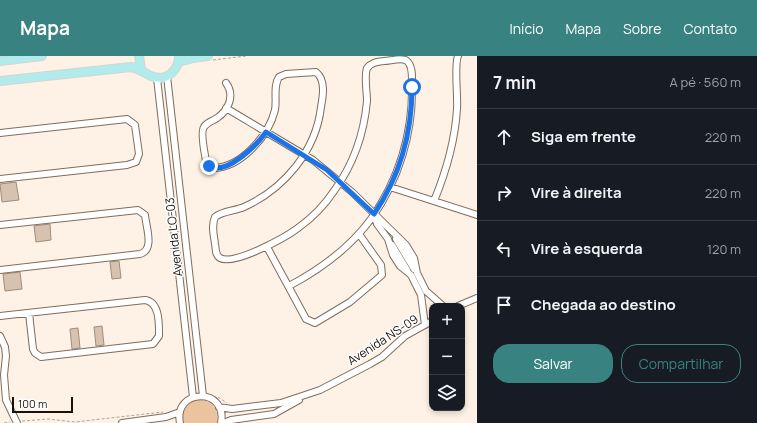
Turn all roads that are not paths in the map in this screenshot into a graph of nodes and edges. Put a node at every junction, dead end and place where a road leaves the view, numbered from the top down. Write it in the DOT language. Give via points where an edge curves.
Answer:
graph roads {
  1 [pos="42,56"];
  2 [pos="138,56"];
  3 [pos="458,56"];
  4 [pos="209,58"];
  5 [pos="179,59"];
  6 [pos="0,61"];
  7 [pos="142,69"];
  8 [pos="167,76"];
  9 [pos="157,78"];
  10 [pos="0,81"];
  11 [pos="226,82"];
  12 [pos="226,108"];
  13 [pos="266,132"];
  14 [pos="0,133"];
  15 [pos="304,155"];
  16 [pos="0,179"];
  17 [pos="341,182"];
  18 [pos="390,187"];
  19 [pos="434,202"];
  20 [pos="374,214"];
  21 [pos="477,215"];
  22 [pos="0,225"];
  23 [pos="359,234"];
  24 [pos="391,236"];
  25 [pos="267,247"];
  26 [pos="0,270"];
  27 [pos="414,274"];
  28 [pos="289,286"];
  29 [pos="424,293"];
  30 [pos="477,298"];
  31 [pos="439,303"];
  32 [pos="465,303"];
  33 [pos="29,313"];
  34 [pos="0,316"];
  35 [pos="429,323"];
  36 [pos="425,325"];
  37 [pos="0,336"];
  38 [pos="2,343"];
  39 [pos="3,364"];
  40 [pos="203,396"];
  41 [pos="303,397"];
  42 [pos="193,398"];
  43 [pos="3,401"];
  44 [pos="219,407"];
  45 [pos="180,412"];
  46 [pos="17,422"];
  47 [pos="122,423"];
  48 [pos="180,423"];
  49 [pos="222,423"];
  1 -- 6 [label="main road"];
  2 -- 7 [label="main road"];
  3 -- 19 [label="street" via="454,136 447,166"];
  4 -- 5 [label="main road"];
  5 -- 8 [label="main road" via="172,73"];
  7 -- 9 [label="main road" via="148,75"];
  7 -- 10 [label="main road" via="116,67"];
  8 -- 9 [label="main road"];
  8 -- 40 [label="street, Avenida LO-03"];
  9 -- 42 [label="street, Avenida LO-03"];
  11 -- 12 [label="street" via="231,92"];
  12 -- 13 [label="street"];
  12 -- 13 [label="street" via="203,129 205,160 211,167 224,166 242,156 256,145"];
  13 -- 15 [label="street"];
  13 -- 15 [label="street" via="275,111 277,81 282,75 316,72 322,81 321,110 314,135"];
  14 -- 16 [label="street" via="127,120 135,125 139,154 136,162 127,165"];
  15 -- 17 [label="street"];
  15 -- 25 [label="street" via="291,173 274,189 244,207 218,215 214,219 216,252 220,258 232,258"];
  17 -- 18 [label="street" via="355,155 363,127 367,102 367,68 374,63 402,59 408,62 411,69 411,113 404,151"];
  17 -- 20 [label="street"];
  17 -- 25 [label="street" via="313,216"];
  18 -- 19 [label="street"];
  18 -- 20 [label="street"];
  19 -- 21 [label="street"];
  20 -- 23 [label="street"];
  20 -- 24 [label="street" via="377,222"];
  22 -- 26 [label="street" via="138,210 145,215 149,246 140,254"];
  23 -- 28 [label="street" via="329,262"];
  23 -- 28 [label="street" via="383,271 381,276 357,298 313,323 306,319"];
  24 -- 27 [label="street" via="392,253 399,265"];
  24 -- 27 [label="street" via="407,247 414,258"];
  25 -- 28 [label="street"];
  27 -- 29 [label="street"];
  29 -- 31 [label="street"];
  29 -- 36 [label="street"];
  30 -- 32 [label="street"];
  33 -- 33 [label="street" via="34,350 41,357 153,344 159,337 155,306 153,302 145,300"];
  33 -- 34 [label="street"];
  35 -- 36 [label="street, Avenida NS-09"];
  36 -- 41 [label="street, Avenida NS-09" via="405,336 382,357"];
  37 -- 38 [label="street"];
  38 -- 39 [label="street"];
  39 -- 43 [label="street"];
  40 -- 42 [label="street"];
  40 -- 44 [label="street" via="212,399"];
  41 -- 44 [label="street, Avenida NS-09" via="232,410"];
  41 -- 49 [label="street, Avenida NS-09" via="276,413"];
  42 -- 45 [label="street" via="186,402"];
  43 -- 46 [label="street"];
  44 -- 49 [label="street"];
  45 -- 47 [label="street" via="166,417"];
  45 -- 48 [label="street"];
}
